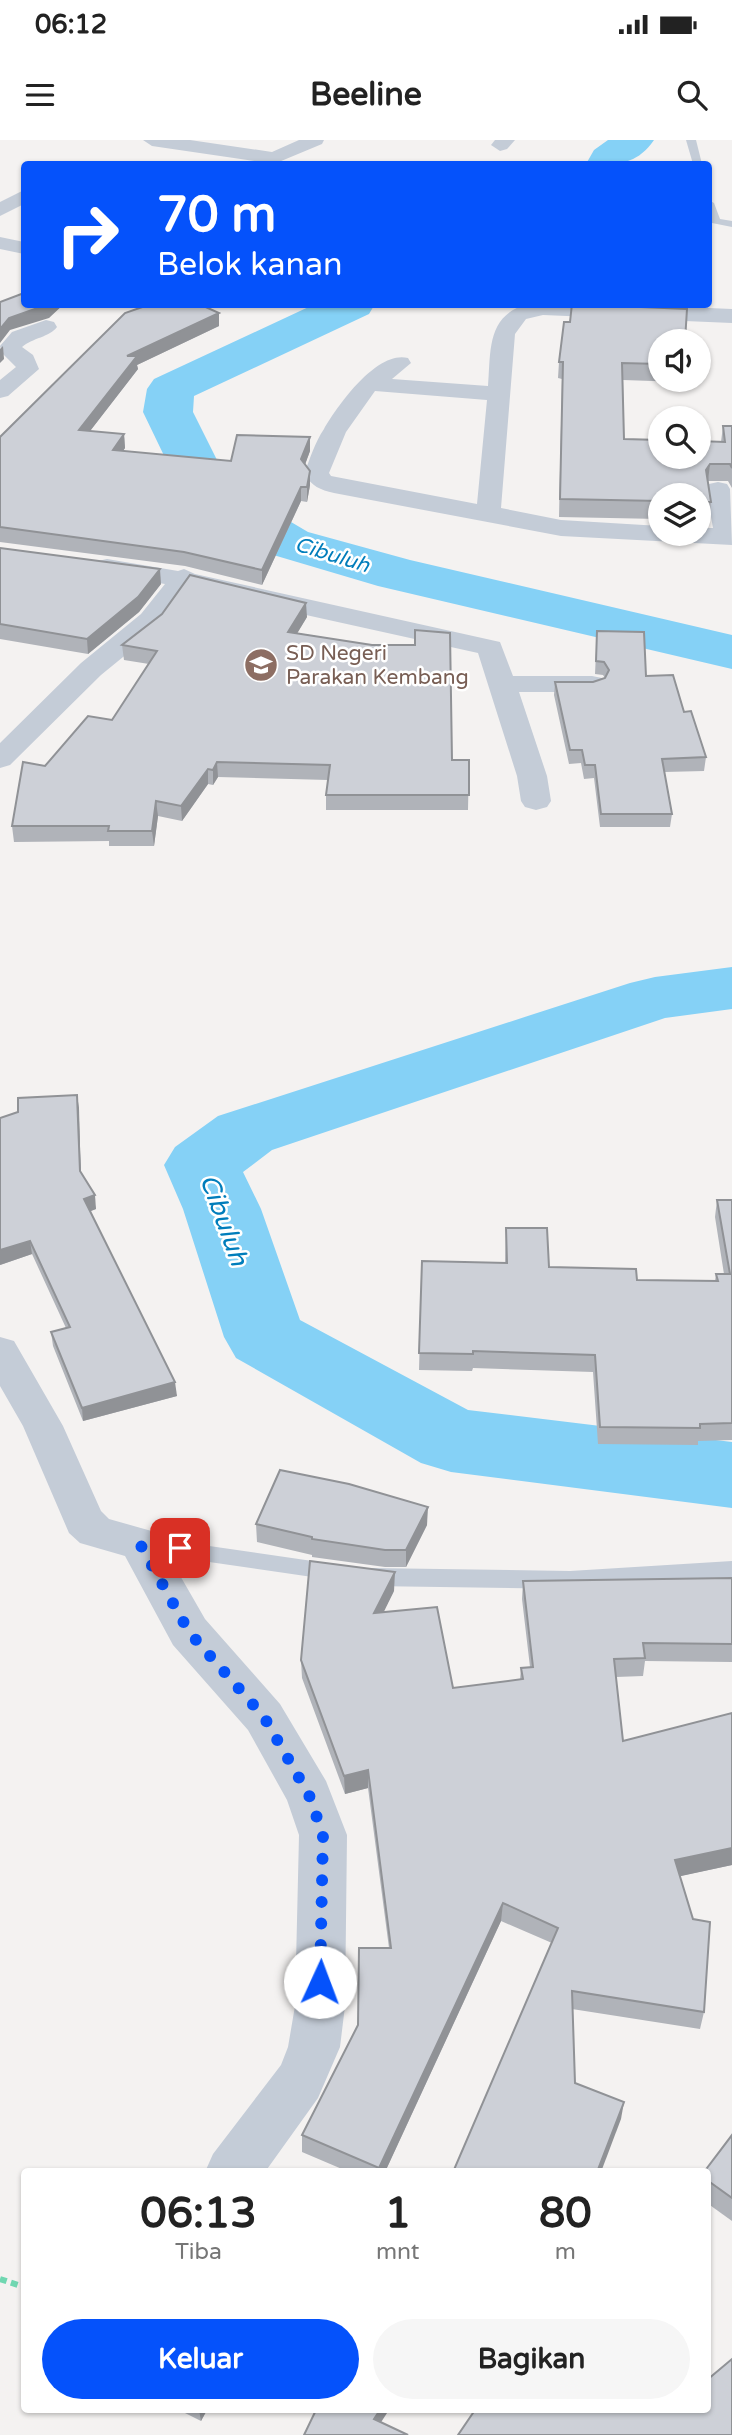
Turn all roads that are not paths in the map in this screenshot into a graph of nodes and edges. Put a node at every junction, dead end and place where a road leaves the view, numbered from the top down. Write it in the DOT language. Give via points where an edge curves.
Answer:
graph roads {
  1 [pos="152,140"];
  2 [pos="314,140"];
  3 [pos="691,140"];
  4 [pos="198,146"];
  5 [pos="176,161"];
  6 [pos="269,161"];
  7 [pos="697,161"];
  8 [pos="21,198"];
  9 [pos="0,210"];
  10 [pos="712,211"];
  11 [pos="732,224"];
  12 [pos="0,243"];
  13 [pos="21,247"];
  14 [pos="543,308"];
  15 [pos="597,308"];
  16 [pos="732,316"];
  17 [pos="46,327"];
  18 [pos="400,363"];
  19 [pos="369,384"];
  20 [pos="0,391"];
  21 [pos="497,394"];
  22 [pos="718,489"];
  23 [pos="487,513"];
  24 [pos="648,533"];
  25 [pos="711,536"];
  26 [pos="730,537"];
  27 [pos="82,563"];
  28 [pos="184,577"];
  29 [pos="502,684"];
  30 [pos="592,684"];
  31 [pos="0,759"];
  32 [pos="536,802"];
  33 [pos="0,1351"];
  34 [pos="140,1544"];
  35 [pos="732,1569"];
  36 [pos="235,2168"];
  1 -- 4 [label="street"];
  2 -- 6 [label="street"];
  3 -- 7 [label="lane"];
  4 -- 5 [label="street"];
  4 -- 6 [label="street"];
  8 -- 9 [label="street"];
  10 -- 11 [label="lane" via="716,221"];
  12 -- 13 [label="street"];
  14 -- 21 [label="street" via="512,318 504,334"];
  15 -- 16 [label="street"];
  17 -- 20 [label="street" via="11,344 28,369"];
  18 -- 19 [label="street"];
  19 -- 21 [label="street"];
  19 -- 23 [label="street" via="334,431 316,474 322,481"];
  21 -- 23 [label="street"];
  22 -- 26 [label="street"];
  23 -- 24 [label="street" via="561,528"];
  25 -- 26 [label="street"];
  27 -- 28 [label="street"];
  28 -- 29 [label="street" via="490,648"];
  28 -- 31 [label="street" via="151,620 82,678"];
  29 -- 30 [label="street"];
  29 -- 32 [label="street"];
  33 -- 34 [label="street" via="43,1426 84,1521 95,1531"];
  34 -- 35 [label="lane" via="385,1579 570,1580"];
  34 -- 36 [label="street" via="189,1632 264,1717 309,1795 323,1835 320,2006 314,2047 300,2081"];
}
